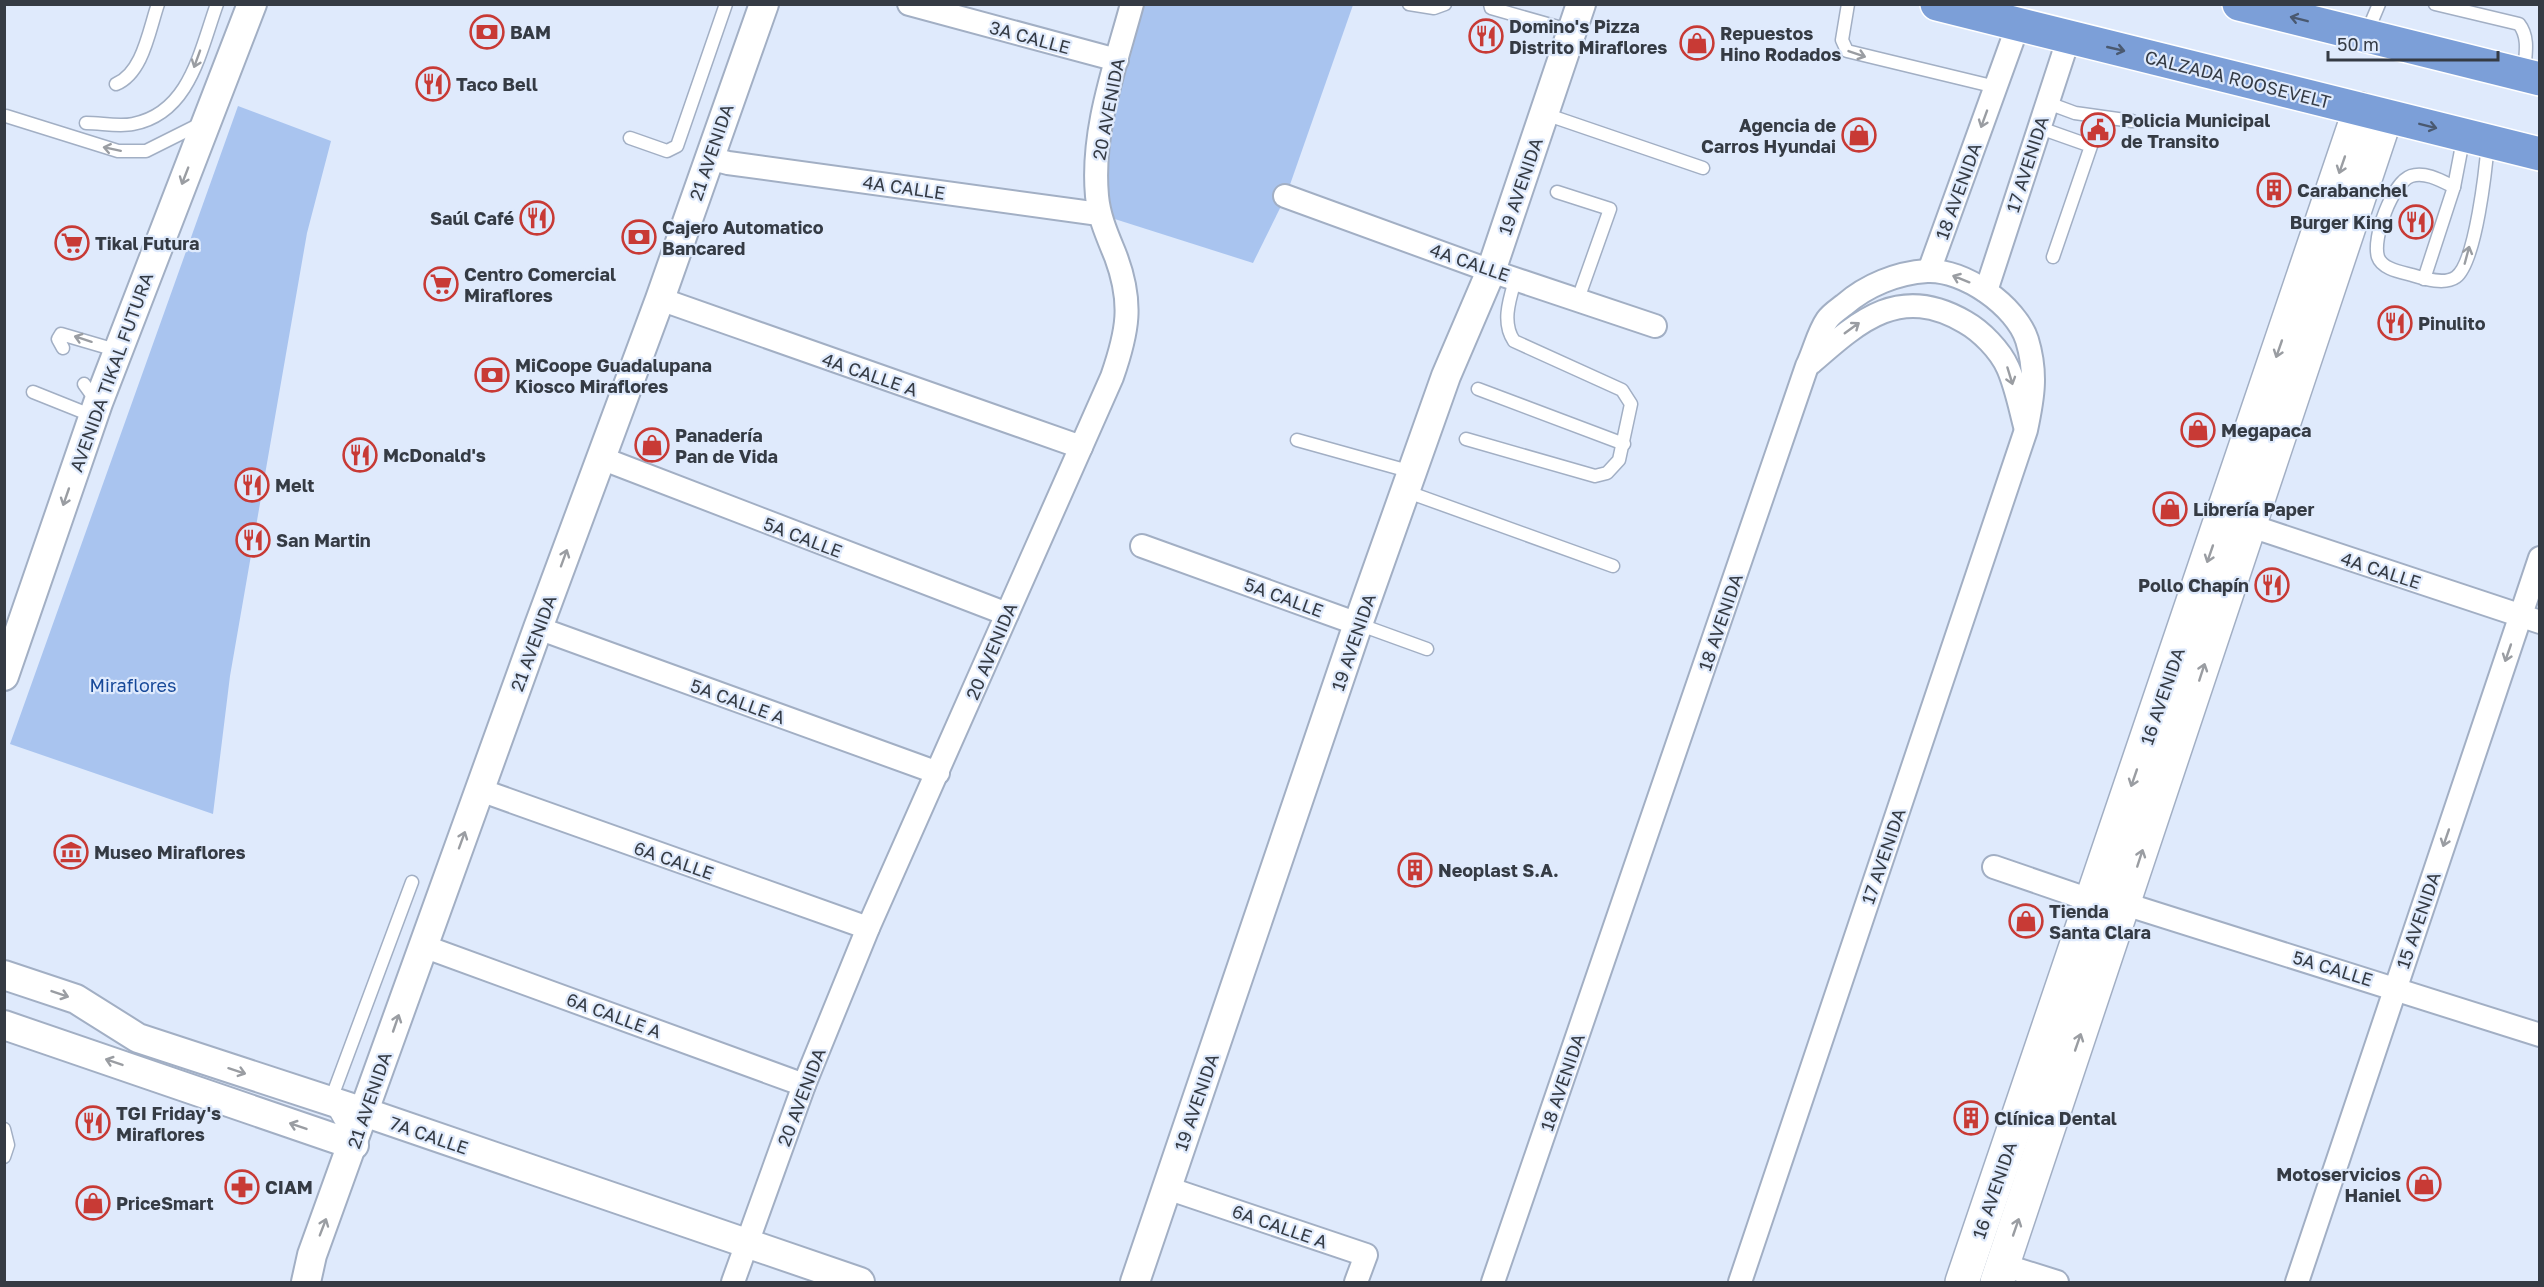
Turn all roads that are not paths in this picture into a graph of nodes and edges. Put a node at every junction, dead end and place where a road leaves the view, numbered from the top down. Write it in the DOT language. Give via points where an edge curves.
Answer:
graph roads {
  1 [pos="158,4"];
  2 [pos="217,4"];
  3 [pos="252,4"];
  4 [pos="726,4"];
  5 [pos="764,4"];
  6 [pos="909,4"];
  7 [pos="1132,4"];
  8 [pos="1409,4"];
  9 [pos="1445,4"];
  10 [pos="1490,4"];
  11 [pos="1581,4"];
  12 [pos="1848,4"];
  13 [pos="1937,4"];
  14 [pos="2239,4"];
  15 [pos="2379,4"];
  16 [pos="2435,4"];
  17 [pos="2018,25"];
  18 [pos="1572,31"];
  19 [pos="2366,36"];
  20 [pos="2069,38"];
  21 [pos="1117,60"];
  22 [pos="2531,77"];
  23 [pos="116,84"];
  24 [pos="1996,87"];
  25 [pos="2048,103"];
  26 [pos="2373,112"];
  27 [pos="1545,114"];
  28 [pos="6,116"];
  29 [pos="206,122"];
  30 [pos="2132,122"];
  31 [pos="86,123"];
  32 [pos="2040,128"];
  33 [pos="630,138"];
  34 [pos="2476,138"];
  35 [pos="2540,154"];
  36 [pos="709,158"];
  37 [pos="1703,168"];
  38 [pos="2454,187"];
  39 [pos="1557,192"];
  40 [pos="1286,196"];
  41 [pos="1099,214"];
  42 [pos="2369,215"];
  43 [pos="2053,257"];
  44 [pos="1929,271"];
  45 [pos="1503,274"];
  46 [pos="2424,279"];
  47 [pos="1986,291"];
  48 [pos="660,299"];
  49 [pos="1578,299"];
  50 [pos="1655,326"];
  51 [pos="63,348"];
  52 [pos="120,351"];
  53 [pos="1807,366"];
  54 [pos="1478,389"];
  55 [pos="33,392"];
  56 [pos="92,401"];
  57 [pos="2026,430"];
  58 [pos="1466,439"];
  59 [pos="1298,440"];
  60 [pos="1624,444"];
  61 [pos="1081,447"];
  62 [pos="601,458"];
  63 [pos="1409,481"];
  64 [pos="2236,521"];
  65 [pos="1142,546"];
  66 [pos="2540,558"];
  67 [pos="1613,566"];
  68 [pos="1007,614"];
  69 [pos="2530,619"];
  70 [pos="1358,624"];
  71 [pos="538,628"];
  72 [pos="1427,649"];
  73 [pos="4,676"];
  74 [pos="938,773"];
  75 [pos="480,790"];
  76 [pos="1994,867"];
  77 [pos="412,882"];
  78 [pos="2093,901"];
  79 [pos="2125,904"];
  80 [pos="868,928"];
  81 [pos="423,946"];
  82 [pos="4,975"];
  83 [pos="2396,988"];
  84 [pos="4,1025"];
  85 [pos="2540,1035"];
  86 [pos="804,1085"];
  87 [pos="330,1102"];
  88 [pos="364,1112"];
  89 [pos="4,1129"];
  90 [pos="354,1145"];
  91 [pos="4,1157"];
  92 [pos="1167,1188"];
  93 [pos="747,1245"];
  94 [pos="2000,1274"];
  95 [pos="306,1282"];
  96 [pos="733,1282"];
  97 [pos="860,1282"];
  98 [pos="1135,1282"];
  99 [pos="1356,1282"];
  100 [pos="1492,1282"];
  101 [pos="1740,1282"];
  102 [pos="1962,1282"];
  103 [pos="2057,1282"];
  104 [pos="2297,1282"];
  1 -- 23 [label="lane" via="139,60 130,75"];
  2 -- 31 [label="lane, one-way" via="186,88 174,104 132,125"];
  3 -- 29 [label="street, AVENIDA TIKAL FUTURA"];
  4 -- 33 [label="lane" via="677,146 667,151"];
  5 -- 36 [label="street, 21 AVENIDA"];
  6 -- 21 [label="street, 3A CALLE"];
  7 -- 21 [label="street, 20 AVENIDA"];
  8 -- 9 [label="lane" via="1434,8"];
  10 -- 18 [label="lane" via="1491,8"];
  11 -- 18 [label="street, 19 AVENIDA"];
  12 -- 24 [label="lane, one-way" via="1842,40 1847,51"];
  13 -- 17 [label="highway, CALZADA ROOSEVELT"];
  19 -- 14 [label="highway, one-way"];
  15 -- 19 [label="lane"];
  16 -- 22 [label="lane" via="2519,24 2524,31"];
  17 -- 20 [label="highway, CALZADA ROOSEVELT"];
  17 -- 24 [label="street, 18 AVENIDA"];
  18 -- 27 [label="street, 19 AVENIDA"];
  19 -- 22 [label="highway"];
  20 -- 25 [label="street, 17 AVENIDA"];
  20 -- 26 [label="highway, CALZADA ROOSEVELT, one-way"];
  21 -- 41 [label="street, 20 AVENIDA" via="1097,141"];
  24 -- 44 [label="street, 18 AVENIDA, one-way"];
  25 -- 30 [label="lane" via="2074,113"];
  25 -- 32 [label="street, 17 AVENIDA"];
  26 -- 34 [label="highway, CALZADA ROOSEVELT, one-way"];
  26 -- 42 [label="main road, 16 AVENIDA"];
  26 -- 64 [label="main road, 16 AVENIDA, one-way"];
  27 -- 37 [label="lane"];
  27 -- 45 [label="street, 19 AVENIDA"];
  29 -- 28 [label="lane, one-way" via="146,151 118,151"];
  29 -- 52 [label="street, AVENIDA TIKAL FUTURA, one-way"];
  32 -- 43 [label="lane" via="2091,146"];
  32 -- 47 [label="street, 17 AVENIDA"];
  34 -- 35 [label="highway, CALZADA ROOSEVELT"];
  34 -- 38 [label="lane"];
  46 -- 34 [label="lane, one-way" via="2445,281 2463,270 2481,203"];
  36 -- 41 [label="street, 4A CALLE"];
  36 -- 48 [label="street, 21 AVENIDA"];
  38 -- 42 [label="lane" via="2430,177 2410,176"];
  38 -- 46 [label="lane"];
  39 -- 49 [label="lane" via="1610,209"];
  40 -- 45 [label="street, 4A CALLE"];
  41 -- 61 [label="street, 20 AVENIDA" via="1121,272 1128,308 1122,349"];
  42 -- 46 [label="lane" via="2383,265"];
  42 -- 64 [label="main road, 16 AVENIDA"];
  47 -- 44 [label="street, 17 AVENIDA, one-way" via="1958,277"];
  44 -- 53 [label="street, 18 AVENIDA" via="1896,277 1862,290 1828,319"];
  45 -- 49 [label="street, 4A CALLE"];
  45 -- 60 [label="lane" via="1507,326 1514,341 1622,390 1632,404"];
  45 -- 63 [label="street, 19 AVENIDA" via="1446,376"];
  47 -- 57 [label="street, 17 AVENIDA" via="2009,310 2026,339 2035,383"];
  48 -- 61 [label="street, 4A CALLE A"];
  48 -- 62 [label="street, 21 AVENIDA"];
  49 -- 50 [label="street, 4A CALLE"];
  52 -- 51 [label="lane, one-way" via="63,334 58,337"];
  52 -- 56 [label="street, AVENIDA TIKAL FUTURA"];
  53 -- 57 [label="street, one-way" via="1854,325 1896,306 1942,309 1979,330 2008,367"];
  53 -- 100 [label="street, 18 AVENIDA"];
  54 -- 60 [label="lane"];
  55 -- 56 [label="lane"];
  56 -- 73 [label="street, AVENIDA TIKAL FUTURA, one-way"];
  57 -- 101 [label="street, 17 AVENIDA"];
  58 -- 60 [label="lane" via="1595,476 1614,467"];
  59 -- 63 [label="lane"];
  61 -- 68 [label="street, 20 AVENIDA"];
  62 -- 68 [label="street, 5A CALLE"];
  71 -- 62 [label="street, 21 AVENIDA, one-way"];
  63 -- 67 [label="lane"];
  63 -- 70 [label="street, 19 AVENIDA"];
  64 -- 69 [label="street, 4A CALLE"];
  64 -- 78 [label="main road, 16 AVENIDA, one-way"];
  79 -- 64 [label="main road, 16 AVENIDA, one-way"];
  65 -- 70 [label="street, 5A CALLE"];
  66 -- 69 [label="street, 15 AVENIDA"];
  68 -- 74 [label="street, 20 AVENIDA"];
  69 -- 83 [label="street, 15 AVENIDA, one-way"];
  70 -- 72 [label="lane, 5A CALLE"];
  70 -- 92 [label="street, 19 AVENIDA"];
  71 -- 74 [label="street, 5A CALLE A"];
  71 -- 75 [label="street, 21 AVENIDA"];
  74 -- 80 [label="street, 20 AVENIDA"];
  75 -- 80 [label="street, 6A CALLE"];
  81 -- 75 [label="street, 21 AVENIDA, one-way"];
  76 -- 78 [label="street"];
  77 -- 87 [label="lane"];
  78 -- 102 [label="main road, 16 AVENIDA"];
  79 -- 83 [label="street, 5A CALLE"];
  94 -- 79 [label="main road, 16 AVENIDA, one-way"];
  80 -- 86 [label="street, 20 AVENIDA"];
  81 -- 86 [label="street, 6A CALLE A"];
  88 -- 81 [label="street, 21 AVENIDA, one-way"];
  82 -- 87 [label="street, 7A CALLE, one-way" via="76,999 138,1038"];
  83 -- 85 [label="street, 5A CALLE"];
  83 -- 104 [label="street, 15 AVENIDA"];
  90 -- 84 [label="street, one-way"];
  86 -- 93 [label="street, 20 AVENIDA"];
  87 -- 88 [label="street, 7A CALLE"];
  87 -- 90 [label="lane"];
  88 -- 90 [label="street, 21 AVENIDA"];
  88 -- 93 [label="street, 7A CALLE"];
  89 -- 91 [label="lane" via="9,1145"];
  95 -- 90 [label="street, 21 AVENIDA, one-way" via="312,1255"];
  92 -- 98 [label="street, 19 AVENIDA"];
  92 -- 99 [label="street, 6A CALLE A" via="1366,1255"];
  93 -- 96 [label="street, 20 AVENIDA"];
  93 -- 97 [label="street, 7A CALLE"];
  94 -- 103 [label="street"];
}
